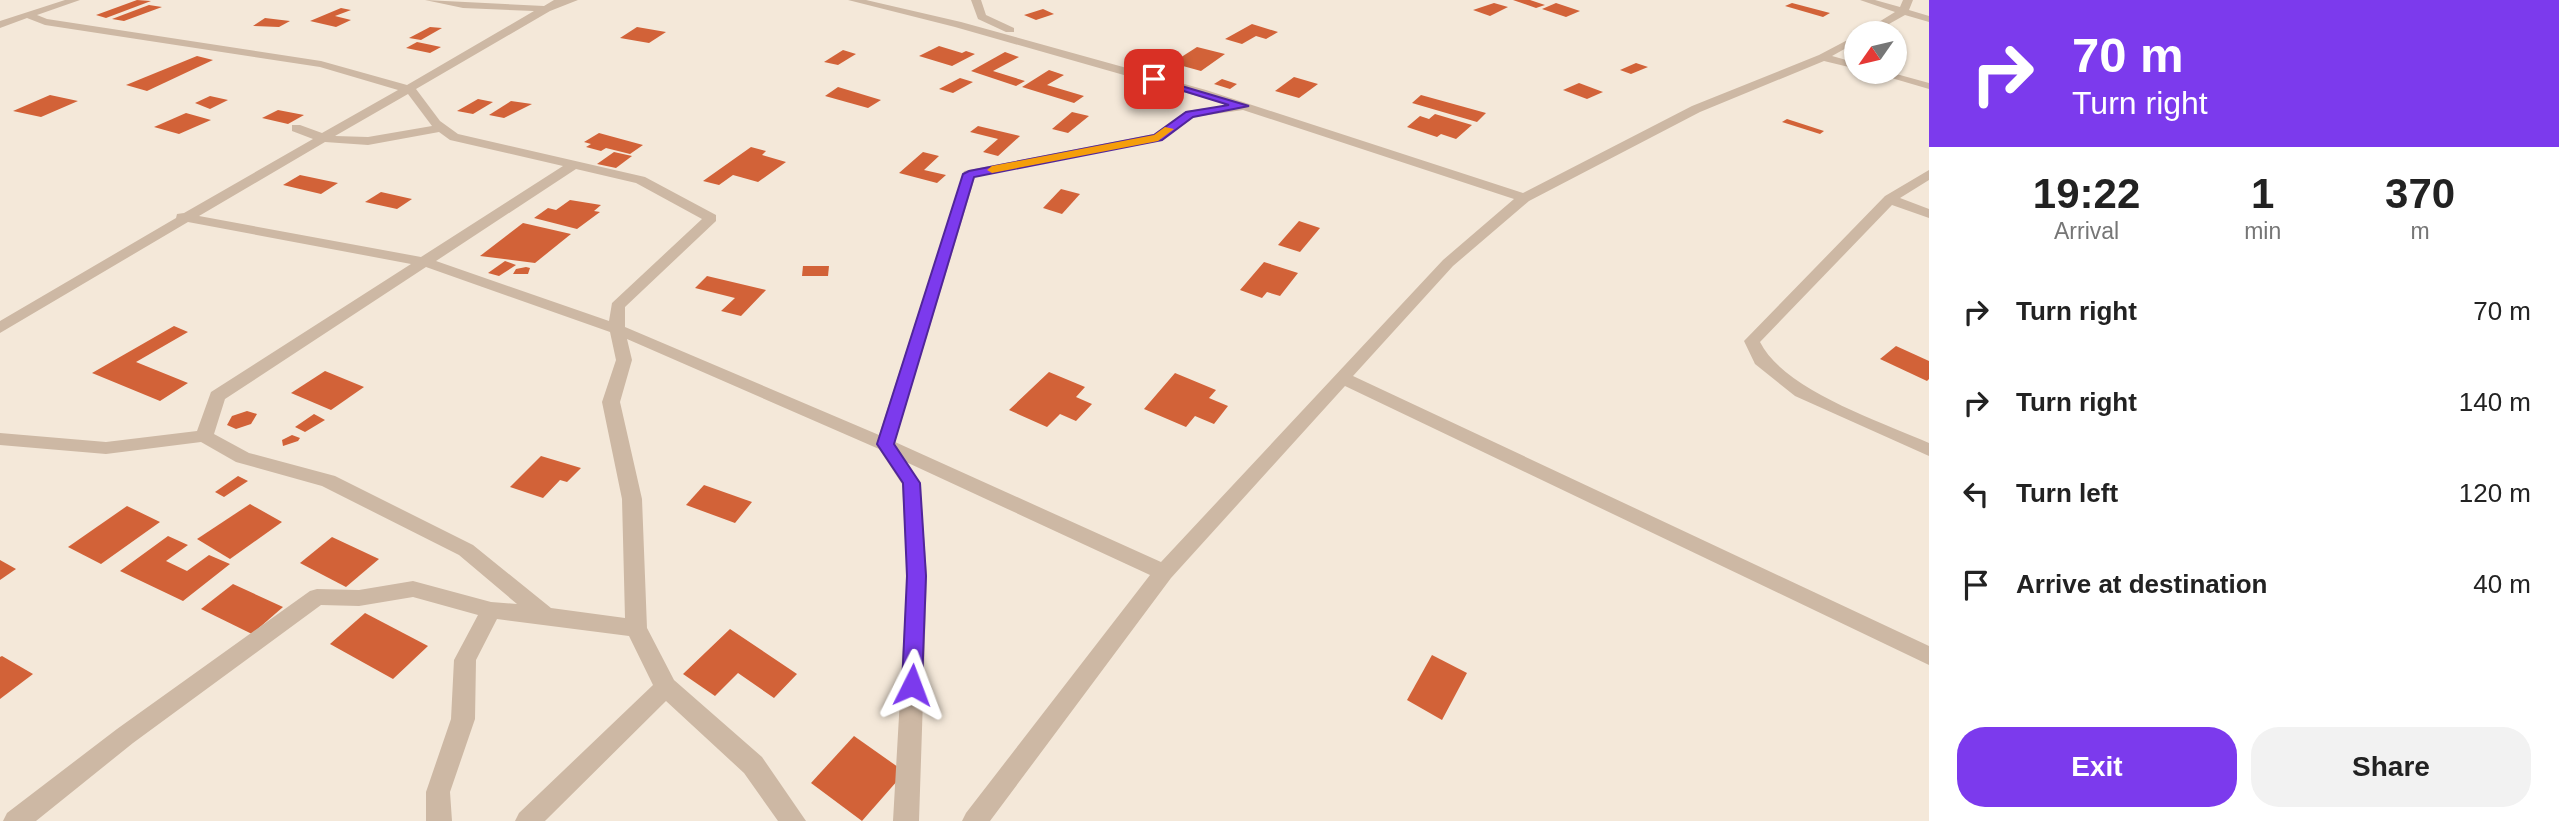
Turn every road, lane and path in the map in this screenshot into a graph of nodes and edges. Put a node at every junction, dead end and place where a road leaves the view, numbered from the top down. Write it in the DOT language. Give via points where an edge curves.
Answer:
graph roads {
  1 [pos="75,0"];
  2 [pos="430,0"];
  3 [pos="561,0"];
  4 [pos="573,0"];
  5 [pos="853,0"];
  6 [pos="976,0"];
  7 [pos="1865,0"];
  8 [pos="1908,0"];
  9 [pos="545,9"];
  10 [pos="1903,12"];
  11 [pos="27,15"];
  12 [pos="1929,19"];
  13 [pos="1887,21"];
  14 [pos="0,25"];
  15 [pos="1844,45"];
  16 [pos="1059,52"];
  17 [pos="1823,57"];
  18 [pos="1844,63"];
  19 [pos="1908,80"];
  20 [pos="1929,86"];
  21 [pos="409,89"];
  22 [pos="1243,106"];
  23 [pos="296,128"];
  24 [pos="441,128"];
  25 [pos="324,138"];
  26 [pos="574,166"];
  27 [pos="1929,174"];
  28 [pos="1524,198"];
  29 [pos="1890,199"];
  30 [pos="1929,214"];
  31 [pos="182,217"];
  32 [pos="424,262"];
  33 [pos="0,328"];
  34 [pos="617,329"];
  35 [pos="1345,379"];
  36 [pos="204,436"];
  37 [pos="0,439"];
  38 [pos="885,444"];
  39 [pos="1929,450"];
  40 [pos="1164,572"];
  41 [pos="491,610"];
  42 [pos="546,616"];
  43 [pos="636,628"];
  44 [pos="1929,656"];
  45 [pos="666,687"];
  46 [pos="16,821"];
  47 [pos="439,821"];
  48 [pos="528,821"];
  49 [pos="793,821"];
  50 [pos="906,821"];
  51 [pos="975,821"];
  1 -- 11 [label="street"];
  2 -- 9 [label="street"];
  3 -- 9 [label="street"];
  4 -- 9 [label="street"];
  5 -- 16 [label="street"];
  6 -- 16 [label="street" via="982,17"];
  7 -- 10 [label="street"];
  8 -- 10 [label="street"];
  9 -- 21 [label="street"];
  10 -- 12 [label="street"];
  10 -- 13 [label="street"];
  11 -- 14 [label="street"];
  11 -- 21 [label="street" via="45,22 321,64"];
  15 -- 17 [label="street"];
  16 -- 22 [label="street"];
  17 -- 18 [label="street"];
  17 -- 28 [label="street" via="1696,109"];
  19 -- 20 [label="street"];
  21 -- 24 [label="street" via="420,96 429,119"];
  21 -- 25 [label="street"];
  22 -- 28 [label="street"];
  22 -- 38 [label="street" via="1190,114 1158,137 969,174"];
  23 -- 25 [label="street"];
  24 -- 25 [label="street" via="367,144"];
  24 -- 26 [label="street" via="454,137"];
  25 -- 31 [label="street"];
  26 -- 32 [label="street"];
  26 -- 34 [label="street" via="640,180 711,218 617,306"];
  27 -- 29 [label="street"];
  28 -- 35 [label="street" via="1448,264"];
  29 -- 30 [label="street"];
  29 -- 39 [label="street" via="1752,341 1761,360 1801,392"];
  31 -- 32 [label="street"];
  31 -- 33 [label="street"];
  32 -- 34 [label="street"];
  32 -- 36 [label="street" via="216,396"];
  34 -- 38 [label="street"];
  34 -- 43 [label="street" via="624,360 611,402 632,499"];
  35 -- 40 [label="street"];
  35 -- 44 [label="street"];
  36 -- 37 [label="street" via="106,448"];
  36 -- 42 [label="street" via="243,458 328,481 466,550"];
  38 -- 40 [label="street"];
  38 -- 50 [label="street" via="911,483 917,576"];
  40 -- 51 [label="street"];
  41 -- 42 [label="street"];
  41 -- 46 [label="street" via="413,589 359,598 317,597"];
  41 -- 47 [label="street" via="465,660 463,719 438,792"];
  42 -- 43 [label="street"];
  43 -- 45 [label="street"];
  45 -- 48 [label="street"];
  45 -- 49 [label="street" via="753,765"];
}
